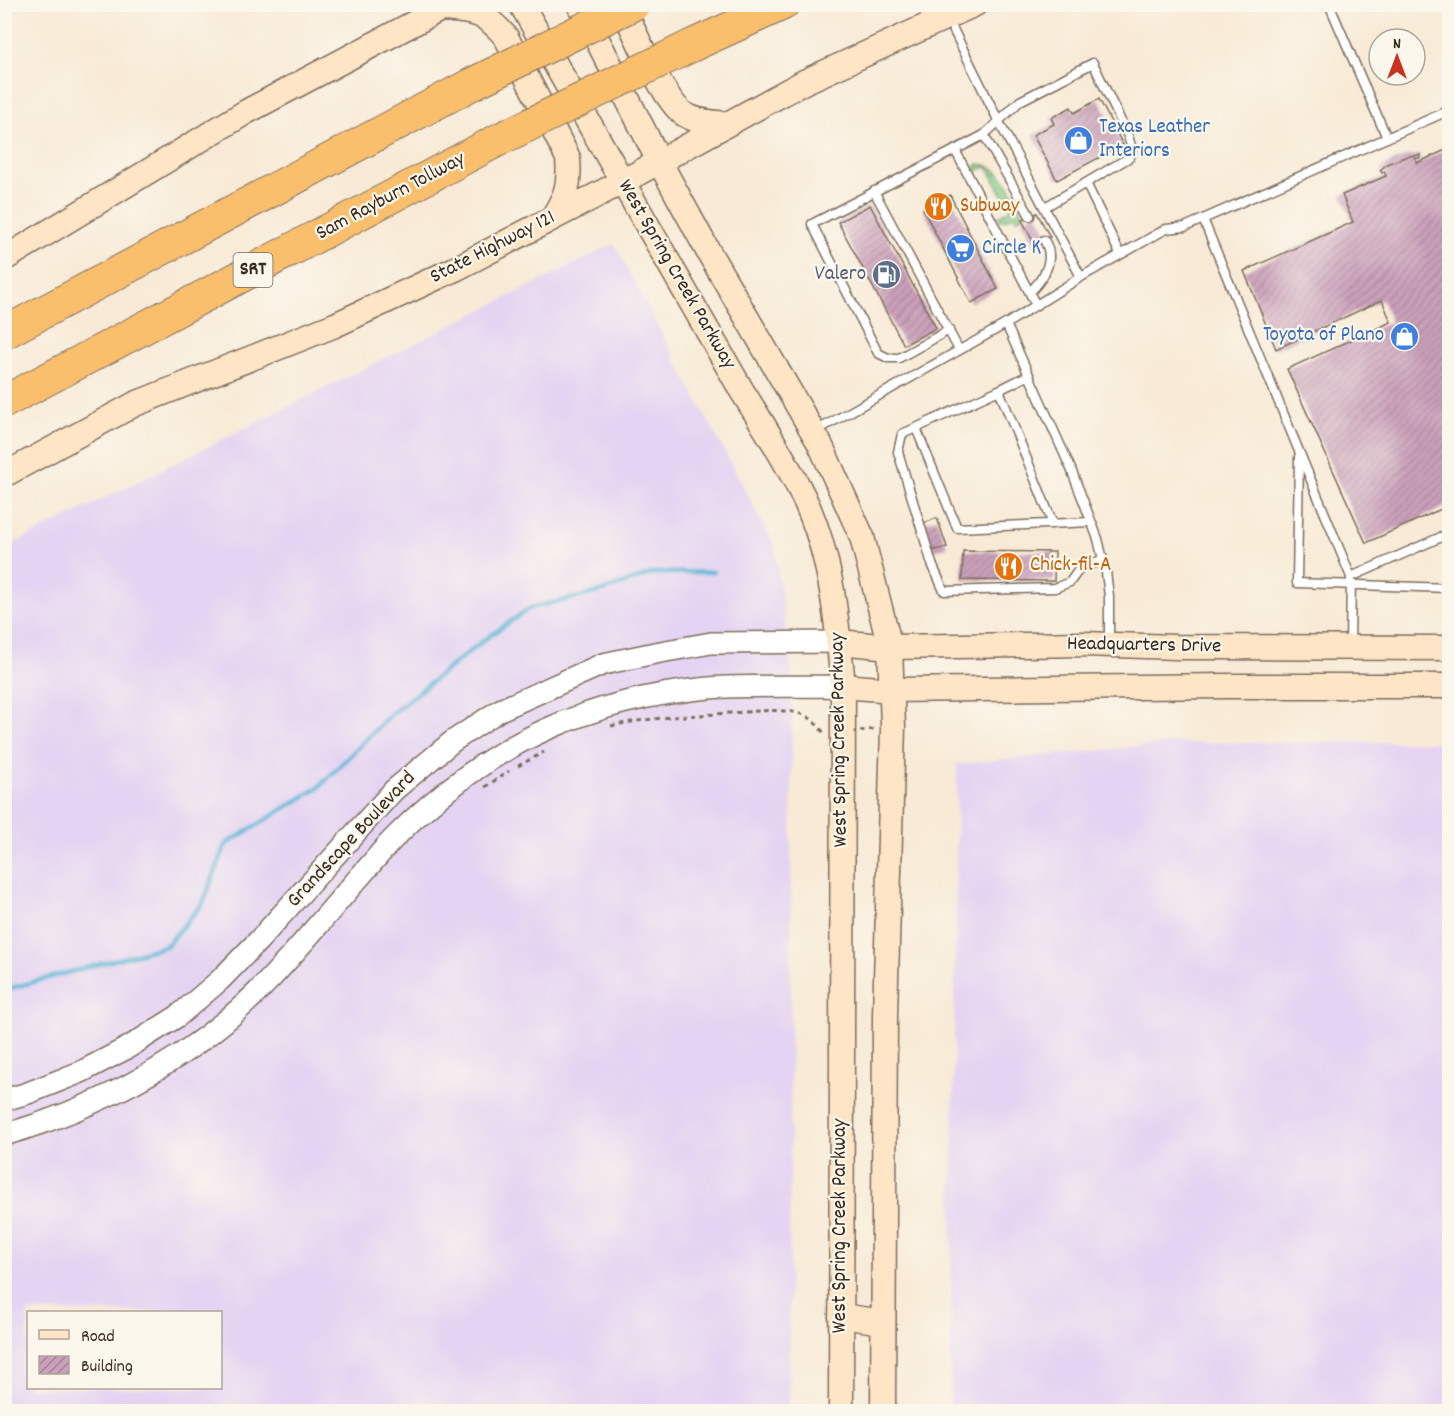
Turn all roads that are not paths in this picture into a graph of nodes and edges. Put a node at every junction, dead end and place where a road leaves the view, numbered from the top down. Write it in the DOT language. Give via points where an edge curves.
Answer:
graph roads {
  1 [pos="521,4"];
  2 [pos="579,4"];
  3 [pos="621,4"];
  4 [pos="634,4"];
  5 [pos="783,4"];
  6 [pos="975,4"];
  7 [pos="1329,4"];
  8 [pos="446,7"];
  9 [pos="947,16"];
  10 [pos="1449,110"];
  11 [pos="999,122"];
  12 [pos="725,124"];
  13 [pos="984,135"];
  14 [pos="1387,138"];
  15 [pos="955,150"];
  16 [pos="659,160"];
  17 [pos="622,182"];
  18 [pos="1086,183"];
  19 [pos="874,191"];
  20 [pos="1045,207"];
  21 [pos="1030,216"];
  22 [pos="553,217"];
  23 [pos="1203,219"];
  24 [pos="1044,240"];
  25 [pos="1120,254"];
  26 [pos="4,259"];
  27 [pos="1081,277"];
  28 [pos="1030,292"];
  29 [pos="1036,305"];
  30 [pos="1006,324"];
  31 [pos="949,330"];
  32 [pos="4,333"];
  33 [pos="959,350"];
  34 [pos="1029,375"];
  35 [pos="999,390"];
  36 [pos="4,402"];
  37 [pos="916,428"];
  38 [pos="813,433"];
  39 [pos="1299,453"];
  40 [pos="4,475"];
  41 [pos="1091,522"];
  42 [pos="1053,524"];
  43 [pos="1449,533"];
  44 [pos="1438,539"];
  45 [pos="1449,539"];
  46 [pos="1103,560"];
  47 [pos="1351,582"];
  48 [pos="1449,588"];
  49 [pos="839,642"];
  50 [pos="1109,645"];
  51 [pos="890,647"];
  52 [pos="1350,648"];
  53 [pos="1449,648"];
  54 [pos="843,686"];
  55 [pos="1350,686"];
  56 [pos="1449,686"];
  57 [pos="892,690"];
  58 [pos="383,801"];
  59 [pos="406,827"];
  60 [pos="4,1100"];
  61 [pos="4,1135"];
  62 [pos="841,1316"];
  63 [pos="883,1322"];
  64 [pos="841,1412"];
  65 [pos="883,1412"];
  1 -- 17 [label="main road, West Spring Creek Parkway"];
  2 -- 16 [label="main road, West Spring Creek Parkway"];
  3 -- 12 [label="main road" via="668,99 684,114"];
  4 -- 32 [label="highway, bridge" via="472,84"];
  5 -- 36 [label="highway, Sam Rayburn Tollway / SRT, bridge" via="502,138"];
  6 -- 9 [label="main road, State Highway 121"];
  7 -- 14 [label="lane"];
  8 -- 22 [label="main road" via="491,20 506,37 568,159 570,181"];
  8 -- 26 [label="main road" via="246,112"];
  9 -- 11 [label="lane"];
  9 -- 12 [label="main road, State Highway 121" via="804,82"];
  10 -- 14 [label="lane"];
  11 -- 13 [label="lane"];
  11 -- 18 [label="lane" via="1020,101 1093,63 1132,149 1130,157"];
  11 -- 20 [label="lane"];
  12 -- 16 [label="main road, State Highway 121"];
  13 -- 15 [label="lane"];
  13 -- 21 [label="lane"];
  14 -- 23 [label="lane"];
  15 -- 19 [label="lane"];
  15 -- 28 [label="lane"];
  16 -- 17 [label="main road, State Highway 121"];
  16 -- 38 [label="main road, West Spring Creek Parkway"];
  17 -- 22 [label="main road, State Highway 121"];
  17 -- 49 [label="main road, West Spring Creek Parkway" via="805,500 836,605"];
  18 -- 20 [label="lane"];
  18 -- 25 [label="lane"];
  19 -- 31 [label="lane"];
  19 -- 31 [label="lane" via="812,224 878,353 899,358"];
  20 -- 27 [label="lane"];
  22 -- 40 [label="main road, State Highway 121" via="454,269 335,324 135,404"];
  23 -- 25 [label="lane" via="1185,227 1166,229"];
  23 -- 39 [label="lane"];
  24 -- 28 [label="lane" via="1049,261 1040,282"];
  25 -- 27 [label="lane"];
  27 -- 29 [label="lane"];
  28 -- 29 [label="lane"];
  29 -- 30 [label="lane"];
  30 -- 33 [label="lane"];
  30 -- 34 [label="lane"];
  31 -- 33 [label="lane"];
  33 -- 38 [label="lane"];
  34 -- 35 [label="lane"];
  34 -- 41 [label="lane"];
  35 -- 37 [label="lane"];
  35 -- 42 [label="lane"];
  37 -- 42 [label="lane" via="957,528"];
  37 -- 46 [label="lane" via="902,434 898,452 944,591 1054,588 1070,582 1080,568"];
  38 -- 51 [label="main road, West Spring Creek Parkway" via="862,537"];
  39 -- 47 [label="lane"];
  39 -- 47 [label="lane" via="1297,583"];
  41 -- 42 [label="lane"];
  41 -- 46 [label="lane"];
  43 -- 44 [label="lane"];
  44 -- 45 [label="lane"];
  44 -- 47 [label="lane"];
  46 -- 50 [label="lane" via="1109,596"];
  47 -- 48 [label="lane"];
  47 -- 52 [label="lane"];
  49 -- 51 [label="main road, Headquarters Drive"];
  49 -- 54 [label="main road, West Spring Creek Parkway"];
  49 -- 58 [label="street, Grandscape Boulevard" via="711,643 603,664 500,710 453,741"];
  50 -- 51 [label="main road, Headquarters Drive"];
  50 -- 52 [label="main road, Headquarters Drive"];
  51 -- 57 [label="main road, West Spring Creek Parkway"];
  52 -- 53 [label="main road, Headquarters Drive"];
  52 -- 55 [label="main road"];
  54 -- 57 [label="main road, Headquarters Drive"];
  54 -- 59 [label="street, Grandscape Boulevard" via="708,688 653,696 598,711 545,730 496,757 449,789"];
  54 -- 62 [label="main road, West Spring Creek Parkway"];
  55 -- 56 [label="main road, Headquarters Drive"];
  55 -- 57 [label="main road, Headquarters Drive"];
  57 -- 63 [label="main road, West Spring Creek Parkway"];
  58 -- 59 [label="street"];
  58 -- 60 [label="street, Grandscape Boulevard" via="259,940 178,1016 81,1072"];
  59 -- 61 [label="street, Grandscape Boulevard" via="270,979 186,1053 90,1106"];
  62 -- 63 [label="main road"];
  62 -- 64 [label="main road, West Spring Creek Parkway"];
  63 -- 65 [label="main road, West Spring Creek Parkway"];
}
